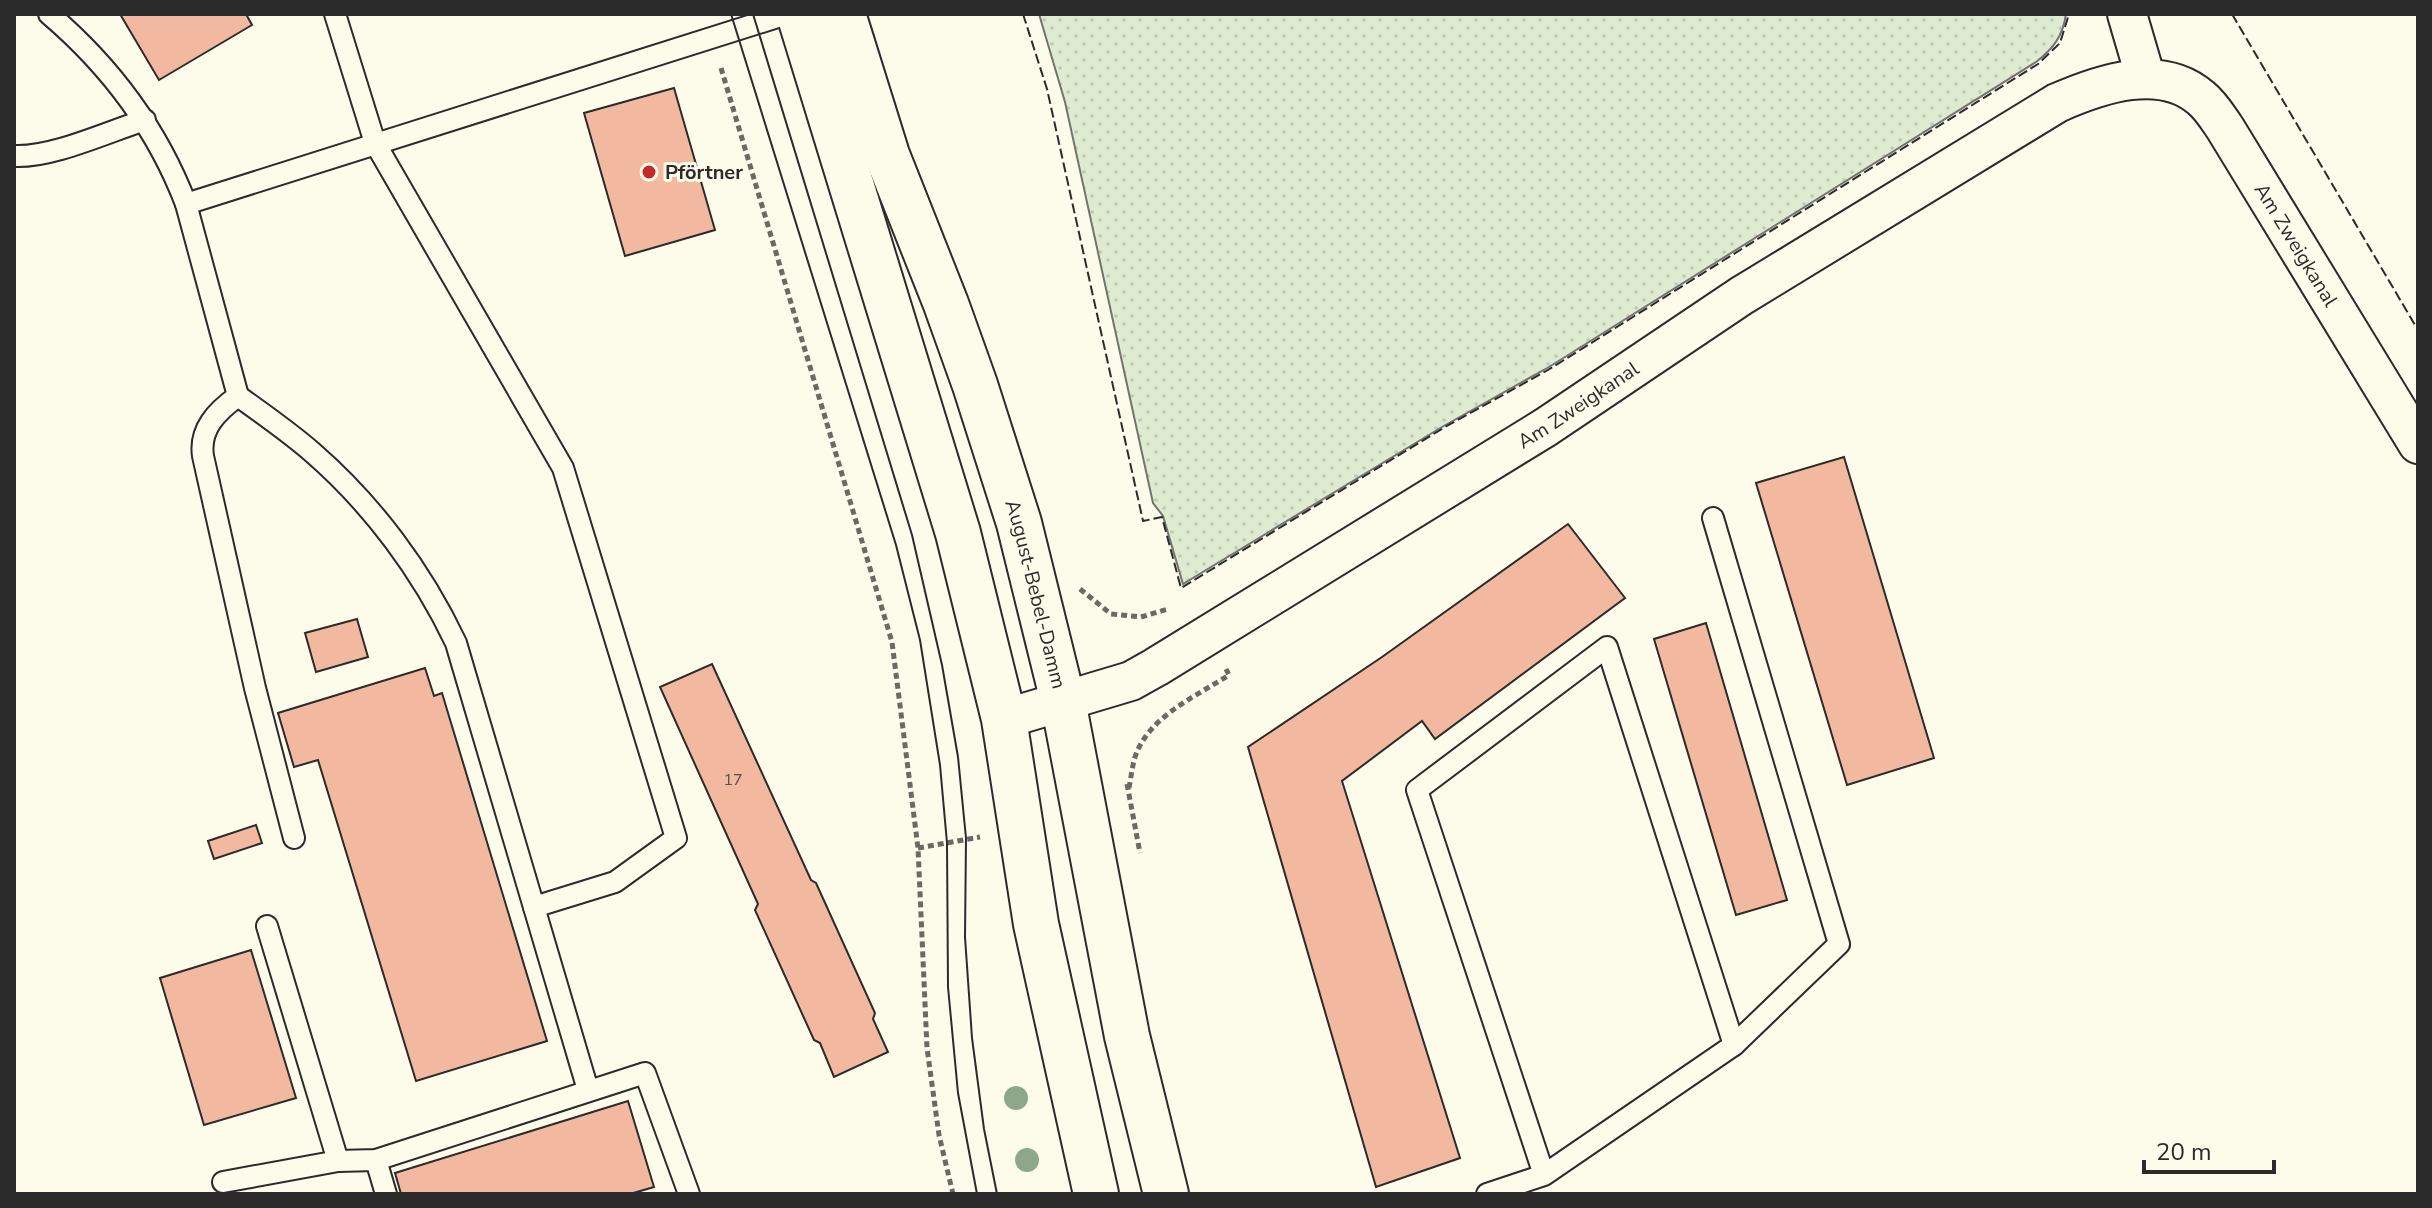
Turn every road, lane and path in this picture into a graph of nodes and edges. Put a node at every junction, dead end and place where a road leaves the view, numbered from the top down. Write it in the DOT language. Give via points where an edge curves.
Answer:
graph roads {
  1 [pos="49,14"];
  2 [pos="335,14"];
  3 [pos="787,14"];
  4 [pos="799,14"];
  5 [pos="843,14"];
  6 [pos="2127,14"];
  7 [pos="2146,79"];
  8 [pos="726,84"];
  9 [pos="145,120"];
  10 [pos="375,143"];
  11 [pos="14,156"];
  12 [pos="186,204"];
  13 [pos="238,396"];
  14 [pos="2418,444"];
  15 [pos="1713,518"];
  16 [pos="1072,582"];
  17 [pos="1171,608"];
  18 [pos="1224,666"];
  19 [pos="1063,701"];
  20 [pos="1004,719"];
  21 [pos="1129,789"];
  22 [pos="984,837"];
  23 [pos="294,838"];
  24 [pos="918,848"];
  25 [pos="534,907"];
  26 [pos="267,926"];
  27 [pos="1734,1045"];
  28 [pos="588,1090"];
  29 [pos="376,1160"];
  30 [pos="338,1161"];
  31 [pos="1544,1175"];
  32 [pos="223,1182"];
  33 [pos="386,1194"];
  34 [pos="689,1194"];
  35 [pos="953,1194"];
  36 [pos="1096,1194"];
  37 [pos="1166,1194"];
  38 [pos="1487,1194"];
  1 -- 9 [label="lane" via="106,70"];
  2 -- 10 [label="lane"];
  3 -- 10 [label="lane"];
  4 -- 20 [label="main road" via="958,533"];
  5 -- 19 [label="main road, August-Bebel-Damm" via="887,155 1001,465"];
  6 -- 7 [label="street"];
  7 -- 14 [label="street, Am Zweigkanal" via="2191,90 2210,106"];
  7 -- 19 [label="street, Am Zweigkanal" via="2097,87 2057,103 1741,296 1546,427 1207,637 1131,681"];
  8 -- 24 [label="path" via="892,642"];
  9 -- 11 [label="lane" via="49,152"];
  9 -- 12 [label="lane"];
  10 -- 12 [label="lane"];
  10 -- 25 [label="lane" via="563,468 676,838 615,882"];
  12 -- 13 [label="lane"];
  13 -- 23 [label="lane" via="211,422 201,445"];
  13 -- 25 [label="lane" via="340,478 375,517 436,603 456,643"];
  15 -- 27 [label="lane" via="1839,944"];
  16 -- 17 [label="path" via="1111,614 1141,617"];
  18 -- 21 [label="path" via="1229,675 1147,733 1135,757"];
  19 -- 20 [label="street, Am Zweigkanal"];
  19 -- 37 [label="main road, August-Bebel-Damm" via="1127,1036"];
  20 -- 36 [label="main road" via="1036,924"];
  22 -- 24 [label="path"];
  24 -- 35 [label="path" via="927,1048"];
  25 -- 28 [label="lane"];
  26 -- 30 [label="lane"];
  27 -- 31 [label="lane"];
  27 -- 31 [label="lane" via="1607,647 1417,790"];
  28 -- 29 [label="lane"];
  28 -- 34 [label="lane" via="645,1073"];
  29 -- 30 [label="lane"];
  29 -- 33 [label="lane"];
  30 -- 32 [label="lane"];
  31 -- 38 [label="lane"];
}
